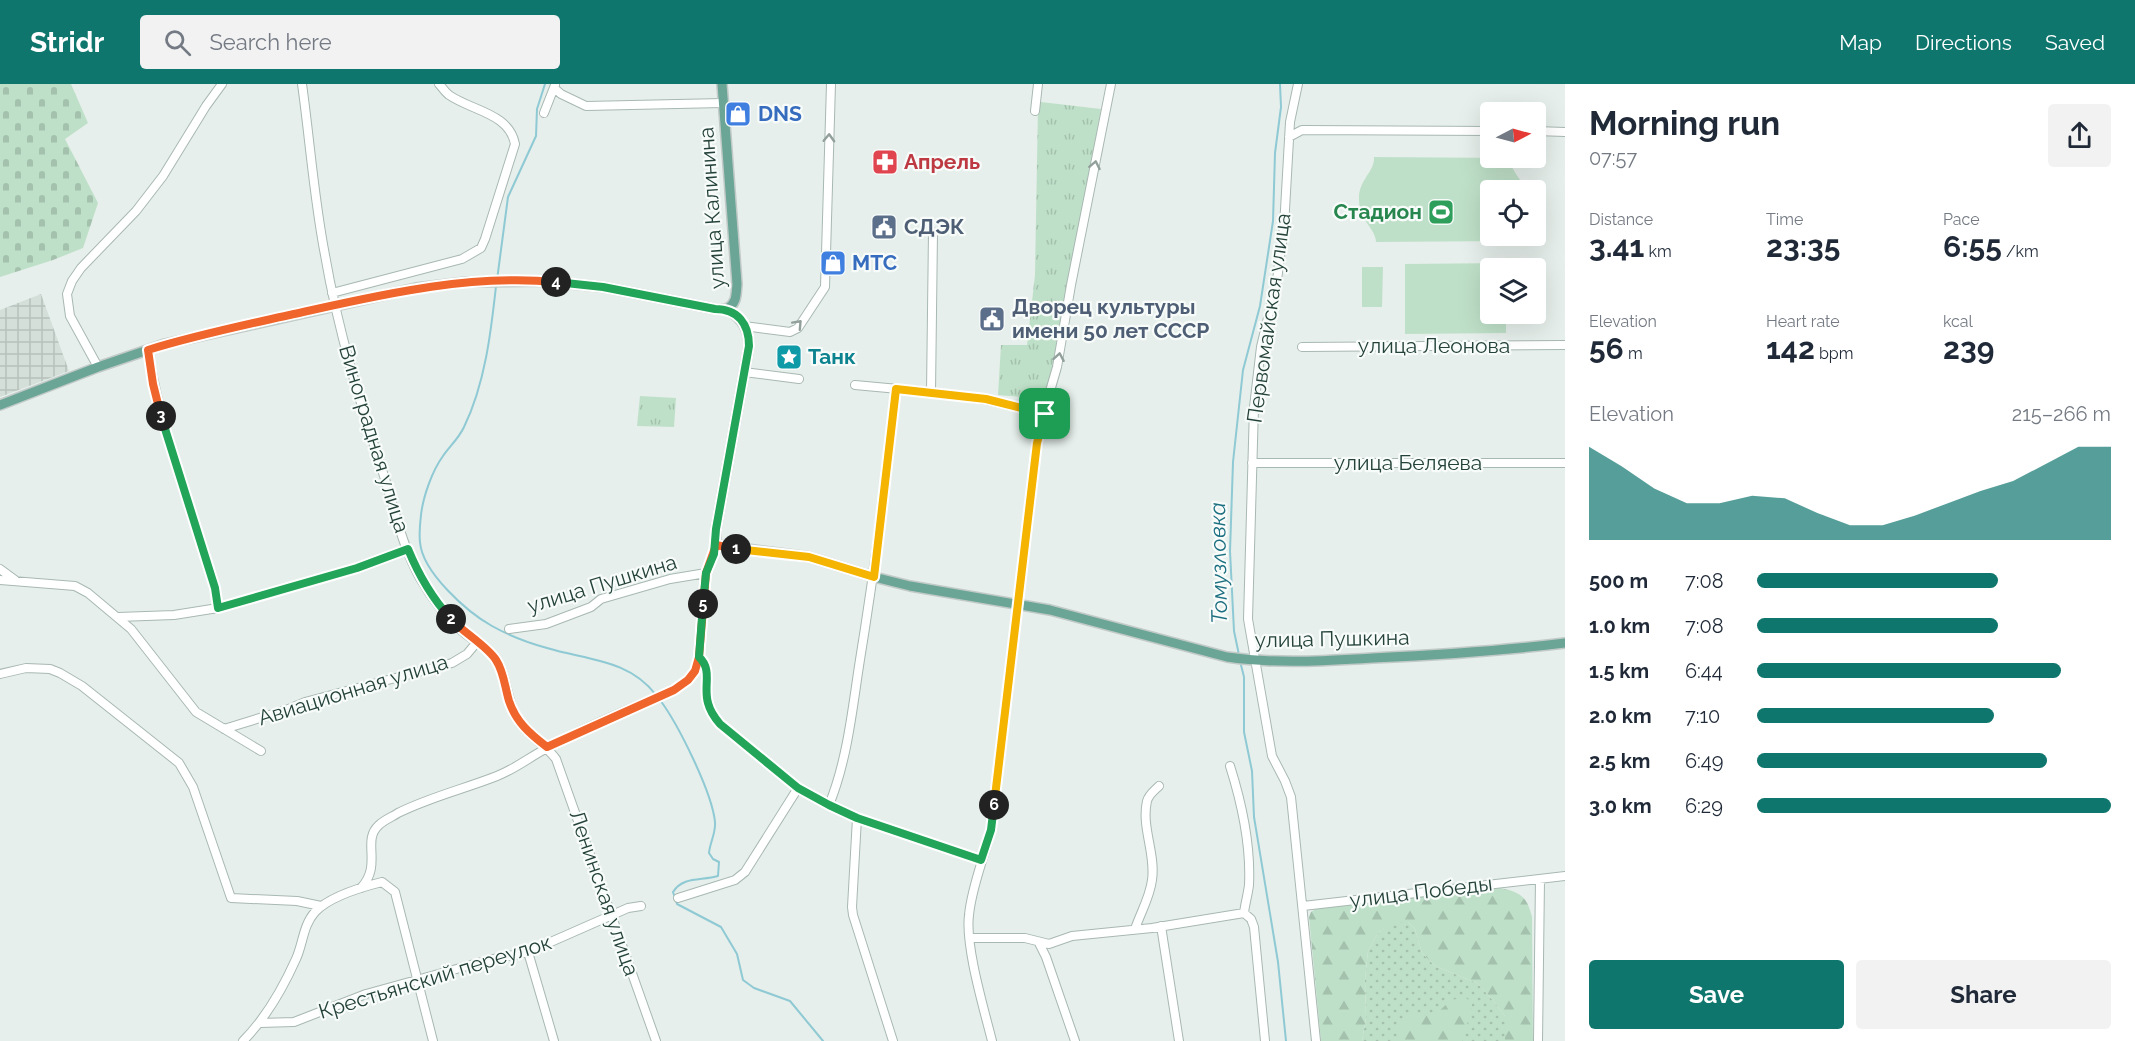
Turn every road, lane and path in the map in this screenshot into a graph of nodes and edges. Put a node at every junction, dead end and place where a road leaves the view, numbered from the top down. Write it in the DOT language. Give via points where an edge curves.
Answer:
graph roads {
  1 [pos="222,84"];
  2 [pos="302,84"];
  3 [pos="439,84"];
  4 [pos="722,84"];
  5 [pos="831,84"];
  6 [pos="1038,84"];
  7 [pos="1111,84"];
  8 [pos="1298,84"];
  9 [pos="554,86"];
  10 [pos="723,103"];
  11 [pos="1035,111"];
  12 [pos="544,113"];
  13 [pos="1480,131"];
  14 [pos="1546,131"];
  15 [pos="1565,132"];
  16 [pos="1289,137"];
  17 [pos="933,232"];
  18 [pos="332,293"];
  19 [pos="335,305"];
  20 [pos="727,309"];
  21 [pos="744,326"];
  22 [pos="1565,345"];
  23 [pos="1302,347"];
  24 [pos="148,350"];
  25 [pos="98,367"];
  26 [pos="744,372"];
  27 [pos="799,379"];
  28 [pos="855,385"];
  29 [pos="896,389"];
  30 [pos="931,392"];
  31 [pos="0,405"];
  32 [pos="1045,414"];
  33 [pos="1252,463"];
  34 [pos="1565,463"];
  35 [pos="716,545"];
  36 [pos="408,549"];
  37 [pos="0,569"];
  38 [pos="706,573"];
  39 [pos="874,577"];
  40 [pos="0,580"];
  41 [pos="16,581"];
  42 [pos="1019,605"];
  43 [pos="218,608"];
  44 [pos="118,617"];
  45 [pos="510,629"];
  46 [pos="477,642"];
  47 [pos="1565,643"];
  48 [pos="699,657"];
  49 [pos="1254,661"];
  50 [pos="0,674"];
  51 [pos="224,729"];
  52 [pos="547,747"];
  53 [pos="261,751"];
  54 [pos="1230,766"];
  55 [pos="1159,786"];
  56 [pos="798,788"];
  57 [pos="829,805"];
  58 [pos="857,818"];
  59 [pos="981,860"];
  60 [pos="1565,876"];
  61 [pos="1540,879"];
  62 [pos="361,888"];
  63 [pos="678,898"];
  64 [pos="321,906"];
  65 [pos="641,906"];
  66 [pos="1303,906"];
  67 [pos="1244,913"];
  68 [pos="611,915"];
  69 [pos="1161,927"];
  70 [pos="1135,929"];
  71 [pos="970,938"];
  72 [pos="1039,943"];
  73 [pos="528,951"];
  74 [pos="417,980"];
  75 [pos="260,1023"];
  76 [pos="243,1041"];
  77 [pos="433,1041"];
  78 [pos="554,1041"];
  79 [pos="656,1041"];
  80 [pos="893,1041"];
  81 [pos="992,1041"];
  82 [pos="1075,1041"];
  83 [pos="1179,1041"];
  84 [pos="1265,1041"];
  85 [pos="1316,1041"];
  86 [pos="1538,1041"];
  1 -- 25 [label="street" via="163,176 72,281 67,294 70,316"];
  2 -- 18 [label="street, Виноградная улица"];
  3 -- 18 [label="street" via="447,94 506,124 513,132 515,144 481,248 462,259"];
  4 -- 10 [label="main road, улица Калинина"];
  21 -- 5 [label="street, one-way" via="790,332 798,328 825,286"];
  6 -- 11 [label="street"];
  32 -- 7 [label="street, one-way"];
  8 -- 16 [label="street, Первомайская улица"];
  9 -- 10 [label="street" via="561,94 586,105"];
  9 -- 12 [label="street"];
  10 -- 20 [label="main road, улица Калинина" via="737,284 736,298"];
  13 -- 16 [label="street" via="1302,130"];
  14 -- 15 [label="street"];
  16 -- 33 [label="street, Первомайская улица" via="1284,226 1277,280 1261,347"];
  17 -- 30 [label="street"];
  18 -- 19 [label="street, Виноградная улица"];
  19 -- 20 [label="main road" via="467,282 543,281 603,287"];
  19 -- 24 [label="main road"];
  19 -- 36 [label="street, Виноградная улица" via="367,425"];
  20 -- 21 [label="main road, улица Калинина"];
  21 -- 26 [label="main road" via="749,335"];
  22 -- 23 [label="street, улица Леонова"];
  24 -- 25 [label="main road"];
  24 -- 43 [label="street" via="164,427"];
  25 -- 31 [label="main road"];
  26 -- 27 [label="street"];
  26 -- 35 [label="main road"];
  28 -- 29 [label="street"];
  29 -- 30 [label="street"];
  29 -- 39 [label="street"];
  30 -- 32 [label="street" via="986,399"];
  32 -- 42 [label="street" via="1037,443"];
  33 -- 34 [label="street, улица Беляева"];
  33 -- 49 [label="street, Первомайская улица" via="1248,620"];
  35 -- 38 [label="street"];
  35 -- 39 [label="main road, улица Пушкина" via="809,557"];
  36 -- 43 [label="street" via="357,568"];
  36 -- 46 [label="street, Виноградная улица" via="420,578 439,606"];
  37 -- 41 [label="street"];
  38 -- 45 [label="street, улица Пушкина" via="601,599 591,607 546,624"];
  38 -- 48 [label="street"];
  39 -- 42 [label="main road, улица Пушкина"];
  39 -- 57 [label="street" via="847,743"];
  40 -- 41 [label="street, Авиационная улица"];
  41 -- 44 [label="street, Авиационная улица" via="75,586"];
  42 -- 49 [label="main road, улица Пушкина"];
  42 -- 59 [label="street" via="991,830"];
  43 -- 44 [label="street" via="174,615"];
  44 -- 51 [label="street, Авиационная улица" via="196,712"];
  46 -- 51 [label="street, Авиационная улица" via="452,663 305,702"];
  46 -- 52 [label="street, Виноградная улица" via="500,666 518,720"];
  47 -- 49 [label="main road, улица Пушкина" via="1447,654"];
  48 -- 52 [label="street" via="688,680 667,693"];
  48 -- 56 [label="street" via="707,668 707,702 715,718"];
  49 -- 66 [label="street" via="1272,756 1290,797"];
  50 -- 64 [label="street" via="26,669 60,673 179,763 192,787 231,898"];
  51 -- 53 [label="street, Авиационная улица"];
  52 -- 62 [label="street" via="519,766 416,805 380,824 370,839 371,871"];
  52 -- 68 [label="street, Ленинская улица" via="563,775"];
  54 -- 67 [label="street" via="1240,798 1247,846 1249,886"];
  55 -- 70 [label="street" via="1150,794 1146,817 1152,881"];
  56 -- 57 [label="street"];
  56 -- 63 [label="street" via="745,872 735,880"];
  57 -- 58 [label="street"];
  58 -- 59 [label="street"];
  58 -- 80 [label="street" via="853,915"];
  59 -- 71 [label="street" via="969,916"];
  60 -- 61 [label="street, улица Победы"];
  61 -- 66 [label="street, улица Победы"];
  61 -- 86 [label="street"];
  62 -- 64 [label="street"];
  62 -- 74 [label="street" via="382,882 395,892"];
  64 -- 75 [label="street" via="307,925 296,958"];
  65 -- 68 [label="street, Крестьянский переулок"];
  66 -- 85 [label="street"];
  67 -- 69 [label="street"];
  67 -- 84 [label="street" via="1254,927"];
  68 -- 73 [label="street, Крестьянский переулок"];
  68 -- 79 [label="street, Ленинская улица"];
  69 -- 70 [label="street"];
  69 -- 83 [label="street"];
  70 -- 72 [label="street"];
  71 -- 72 [label="street" via="1025,938"];
  71 -- 81 [label="street"];
  72 -- 82 [label="street"];
  73 -- 74 [label="street, Крестьянский переулок"];
  73 -- 78 [label="street"];
  74 -- 75 [label="street, Крестьянский переулок" via="366,994 294,1022"];
  74 -- 77 [label="street"];
  75 -- 76 [label="street"];
}
